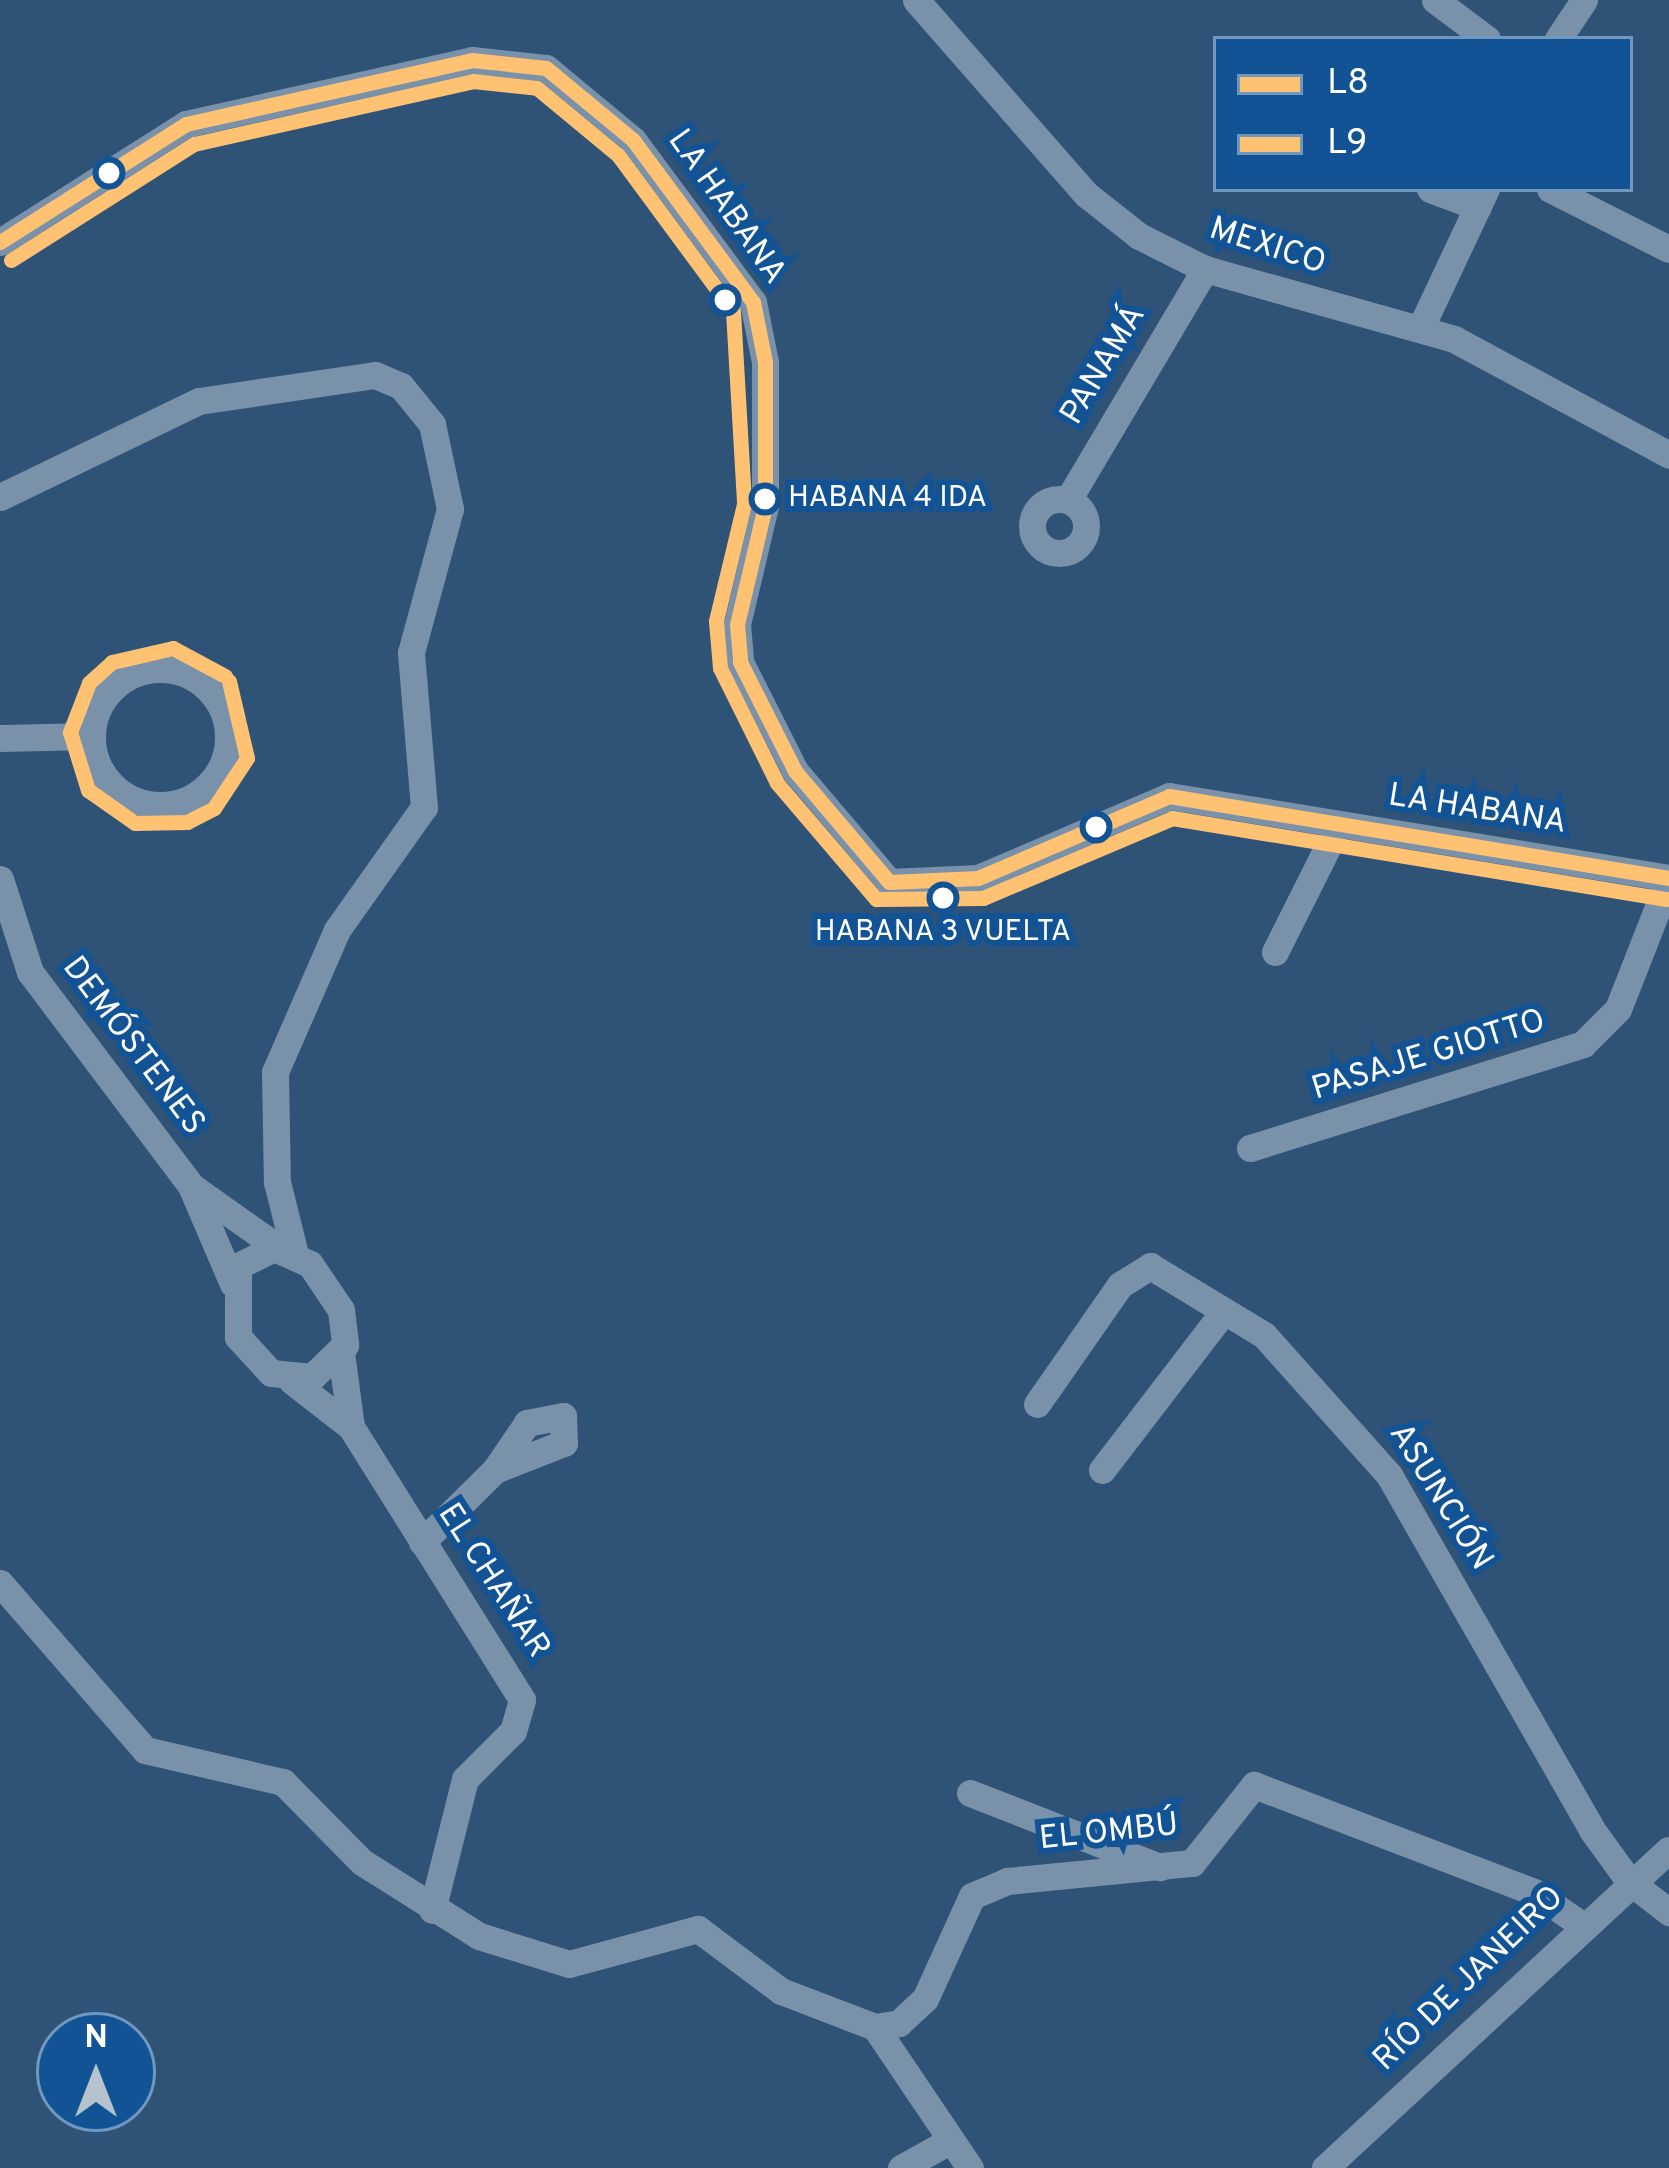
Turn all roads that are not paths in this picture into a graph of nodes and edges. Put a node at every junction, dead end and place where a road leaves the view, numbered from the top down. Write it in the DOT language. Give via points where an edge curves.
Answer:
graph roads {
  1 [pos="1435,0"];
  2 [pos="1584,0"];
  3 [pos="930,5"];
  4 [pos="1483,36"];
  5 [pos="1560,36"];
  6 [pos="1447,192"];
  7 [pos="1556,192"];
  8 [pos="1482,198"];
  9 [pos="0,242"];
  10 [pos="1669,249"];
  11 [pos="1205,269"];
  12 [pos="1421,327"];
  13 [pos="1669,455"];
  14 [pos="0,497"];
  15 [pos="1068,500"];
  16 [pos="91,736"];
  17 [pos="0,738"];
  18 [pos="1338,826"];
  19 [pos="1669,878"];
  20 [pos="0,879"];
  21 [pos="1275,952"];
  22 [pos="1250,1148"];
  23 [pos="278,1182"];
  24 [pos="191,1186"];
  25 [pos="234,1222"];
  26 [pos="287,1252"];
  27 [pos="234,1286"];
  28 [pos="1224,1311"];
  29 [pos="341,1352"];
  30 [pos="292,1381"];
  31 [pos="1037,1404"];
  32 [pos="351,1427"];
  33 [pos="1102,1470"];
  34 [pos="495,1471"];
  35 [pos="422,1542"];
  36 [pos="0,1583"];
  37 [pos="970,1793"];
  38 [pos="1669,1850"];
  39 [pos="1164,1869"];
  40 [pos="1628,1881"];
  41 [pos="432,1910"];
  42 [pos="1669,1912"];
  43 [pos="1579,1923"];
  44 [pos="875,2026"];
  45 [pos="951,2140"];
  46 [pos="901,2168"];
  47 [pos="970,2168"];
  48 [pos="1325,2168"];
  1 -- 4 [label="street"];
  2 -- 5 [label="street"];
  3 -- 11 [label="street, MEXICO" via="1087,195"];
  6 -- 8 [label="street"];
  7 -- 10 [label="street"];
  8 -- 12 [label="street"];
  9 -- 18 [label="street, LA HABANA" via="186,124 472,60 547,68 603,106 753,302 765,362 765,506 736,624 740,662 764,724 870,868 912,887 978,878 1168,796"];
  11 -- 12 [label="street, MEXICO"];
  11 -- 15 [label="street, PANAMÁ"];
  12 -- 13 [label="street, MEXICO"];
  14 -- 23 [label="street" via="199,401 375,375 432,424 450,509 411,653 424,807 346,913 274,1072"];
  16 -- 16 [label="street" via="119,792 160,805 201,791 228,734 211,692 171,669 125,678"];
  16 -- 17 [label="street"];
  18 -- 19 [label="street, LA HABANA"];
  18 -- 21 [label="street"];
  19 -- 22 [label="street, PASAJE GIOTTO" via="1618,1009 1583,1044"];
  20 -- 24 [label="street, DEMÓSTENES" via="30,972"];
  23 -- 25 [label="street" via="260,1218"];
  23 -- 26 [label="street"];
  24 -- 25 [label="street, DEMÓSTENES"];
  24 -- 27 [label="street, DEMÓSTENES"];
  25 -- 26 [label="street, DEMÓSTENES"];
  26 -- 27 [label="street" via="247,1255"];
  26 -- 29 [label="street, DEMÓSTENES" via="341,1310"];
  27 -- 30 [label="street, DEMÓSTENES" via="244,1349"];
  28 -- 31 [label="street, ASUNCIÓN" via="1166,1270 1136,1272"];
  28 -- 33 [label="street"];
  28 -- 40 [label="street, ASUNCIÓN" via="1287,1354 1389,1474"];
  29 -- 30 [label="street"];
  29 -- 32 [label="street, EL CHAÑAR"];
  30 -- 32 [label="street, EL CHAÑAR"];
  32 -- 35 [label="street, EL CHAÑAR"];
  34 -- 35 [label="street"];
  35 -- 41 [label="street, EL CHAÑAR" via="522,1700 513,1731 465,1779"];
  36 -- 41 [label="street" via="145,1750 283,1783 362,1862"];
  37 -- 39 [label="street"];
  38 -- 40 [label="street, RÍO DE JANEIRO"];
  39 -- 43 [label="street, EL OMBÚ" via="1205,1856 1244,1792 1272,1786 1534,1892"];
  39 -- 44 [label="street, EL OMBÚ" via="987,1887 957,1911 914,2013"];
  40 -- 42 [label="street, ASUNCIÓN"];
  40 -- 43 [label="street, RÍO DE JANEIRO"];
  41 -- 44 [label="street" via="568,1964 698,1929 782,1991"];
  43 -- 48 [label="street, RÍO DE JANEIRO"];
  44 -- 45 [label="street"];
  45 -- 46 [label="street"];
  45 -- 47 [label="street"];
}
